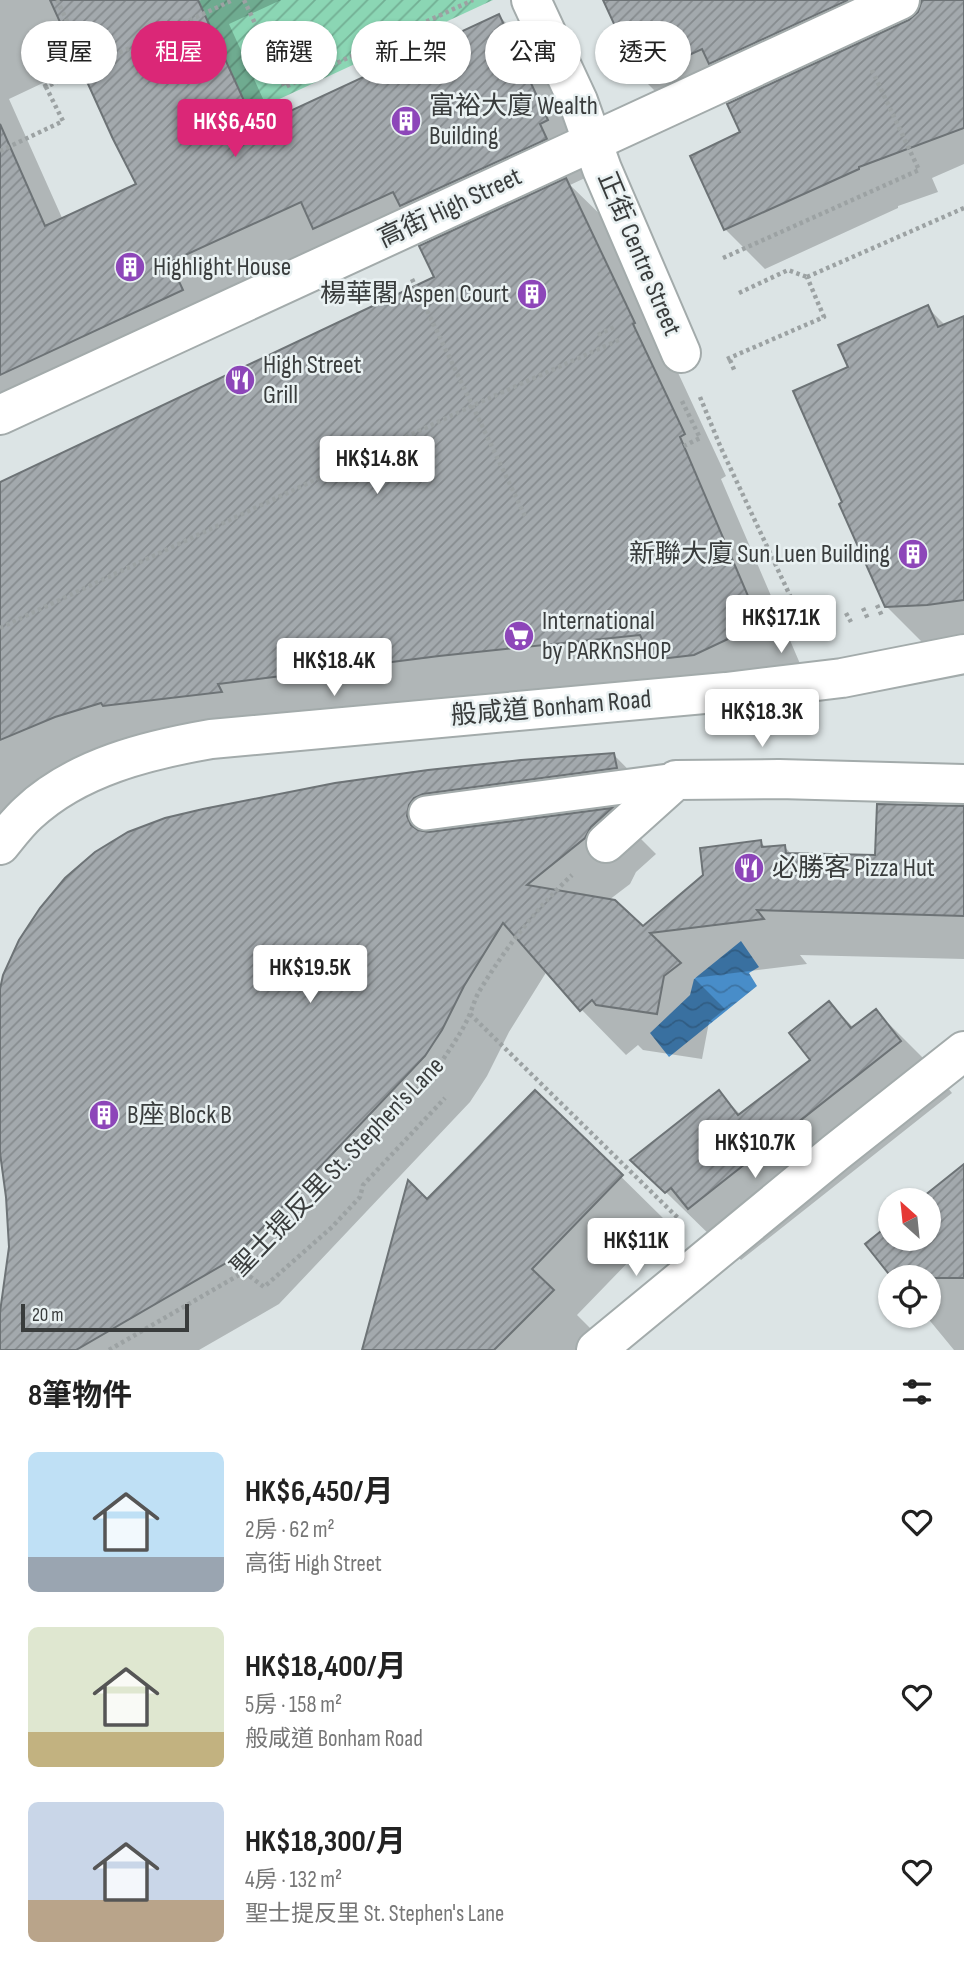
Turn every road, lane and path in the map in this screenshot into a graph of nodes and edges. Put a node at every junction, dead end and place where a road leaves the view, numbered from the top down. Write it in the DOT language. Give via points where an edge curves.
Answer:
graph roads {
  1 [pos="57,0"];
  2 [pos="233,0"];
  3 [pos="244,0"];
  4 [pos="472,0"];
  5 [pos="531,0"];
  6 [pos="900,0"];
  7 [pos="866,58"];
  8 [pos="46,87"];
  9 [pos="592,142"];
  10 [pos="0,150"];
  11 [pos="964,208"];
  12 [pos="723,258"];
  13 [pos="410,275"];
  14 [pos="807,277"];
  15 [pos="739,293"];
  16 [pos="626,337"];
  17 [pos="699,358"];
  18 [pos="729,359"];
  19 [pos="735,372"];
  20 [pos="696,388"];
  21 [pos="679,394"];
  22 [pos="474,405"];
  23 [pos="0,415"];
  24 [pos="684,446"];
  25 [pos="526,516"];
  26 [pos="877,605"];
  27 [pos="863,608"];
  28 [pos="846,613"];
  29 [pos="882,616"];
  30 [pos="867,619"];
  31 [pos="851,622"];
  32 [pos="0,628"];
  33 [pos="807,632"];
  34 [pos="964,654"];
  35 [pos="676,780"];
  36 [pos="964,784"];
  37 [pos="426,813"];
  38 [pos="606,843"];
  39 [pos="0,845"];
  40 [pos="544,901"];
  41 [pos="470,1014"];
  42 [pos="964,1051"];
  43 [pos="445,1098"];
  44 [pos="679,1219"];
  45 [pos="244,1272"];
  46 [pos="108,1350"];
  47 [pos="596,1350"];
  1 -- 8 [label="path" via="76,40 33,59"];
  2 -- 8 [label="path"];
  3 -- 4 [label="path" via="285,87"];
  5 -- 9 [label="street, 正街 Centre Street"];
  6 -- 9 [label="street, 高街 High Street"];
  7 -- 12 [label="path" via="919,170"];
  8 -- 10 [label="path" via="62,121"];
  9 -- 17 [label="street, 正街 Centre Street" via="607,181"];
  9 -- 23 [label="street, 高街 High Street"];
  11 -- 14 [label="path"];
  13 -- 22 [label="path"];
  14 -- 15 [label="path" via="788,270"];
  14 -- 18 [label="path" via="824,317"];
  16 -- 22 [label="path"];
  17 -- 18 [label="path"];
  18 -- 19 [label="path"];
  20 -- 33 [label="path"];
  21 -- 24 [label="path" via="701,438"];
  22 -- 25 [label="path"];
  22 -- 32 [label="path"];
  26 -- 29 [label="path"];
  27 -- 30 [label="path"];
  28 -- 31 [label="path"];
  34 -- 39 [label="street, 般咸道 Bonham Road" via="842,678 726,692 164,747 89,773 56,792 29,812"];
  35 -- 36 [label="street"];
  35 -- 37 [label="lane"];
  35 -- 38 [label="street"];
  40 -- 41 [label="path, 聖士提反里 St. Stephen's Lane" via="509,946"];
  41 -- 44 [label="path"];
  41 -- 45 [label="path, 聖士提反里 St. Stephen's Lane" via="438,1067"];
  42 -- 47 [label="street"];
  43 -- 45 [label="path" via="363,1185 360,1197 332,1227 264,1287"];
  45 -- 46 [label="path, 聖士提反里 St. Stephen's Lane"];
}
